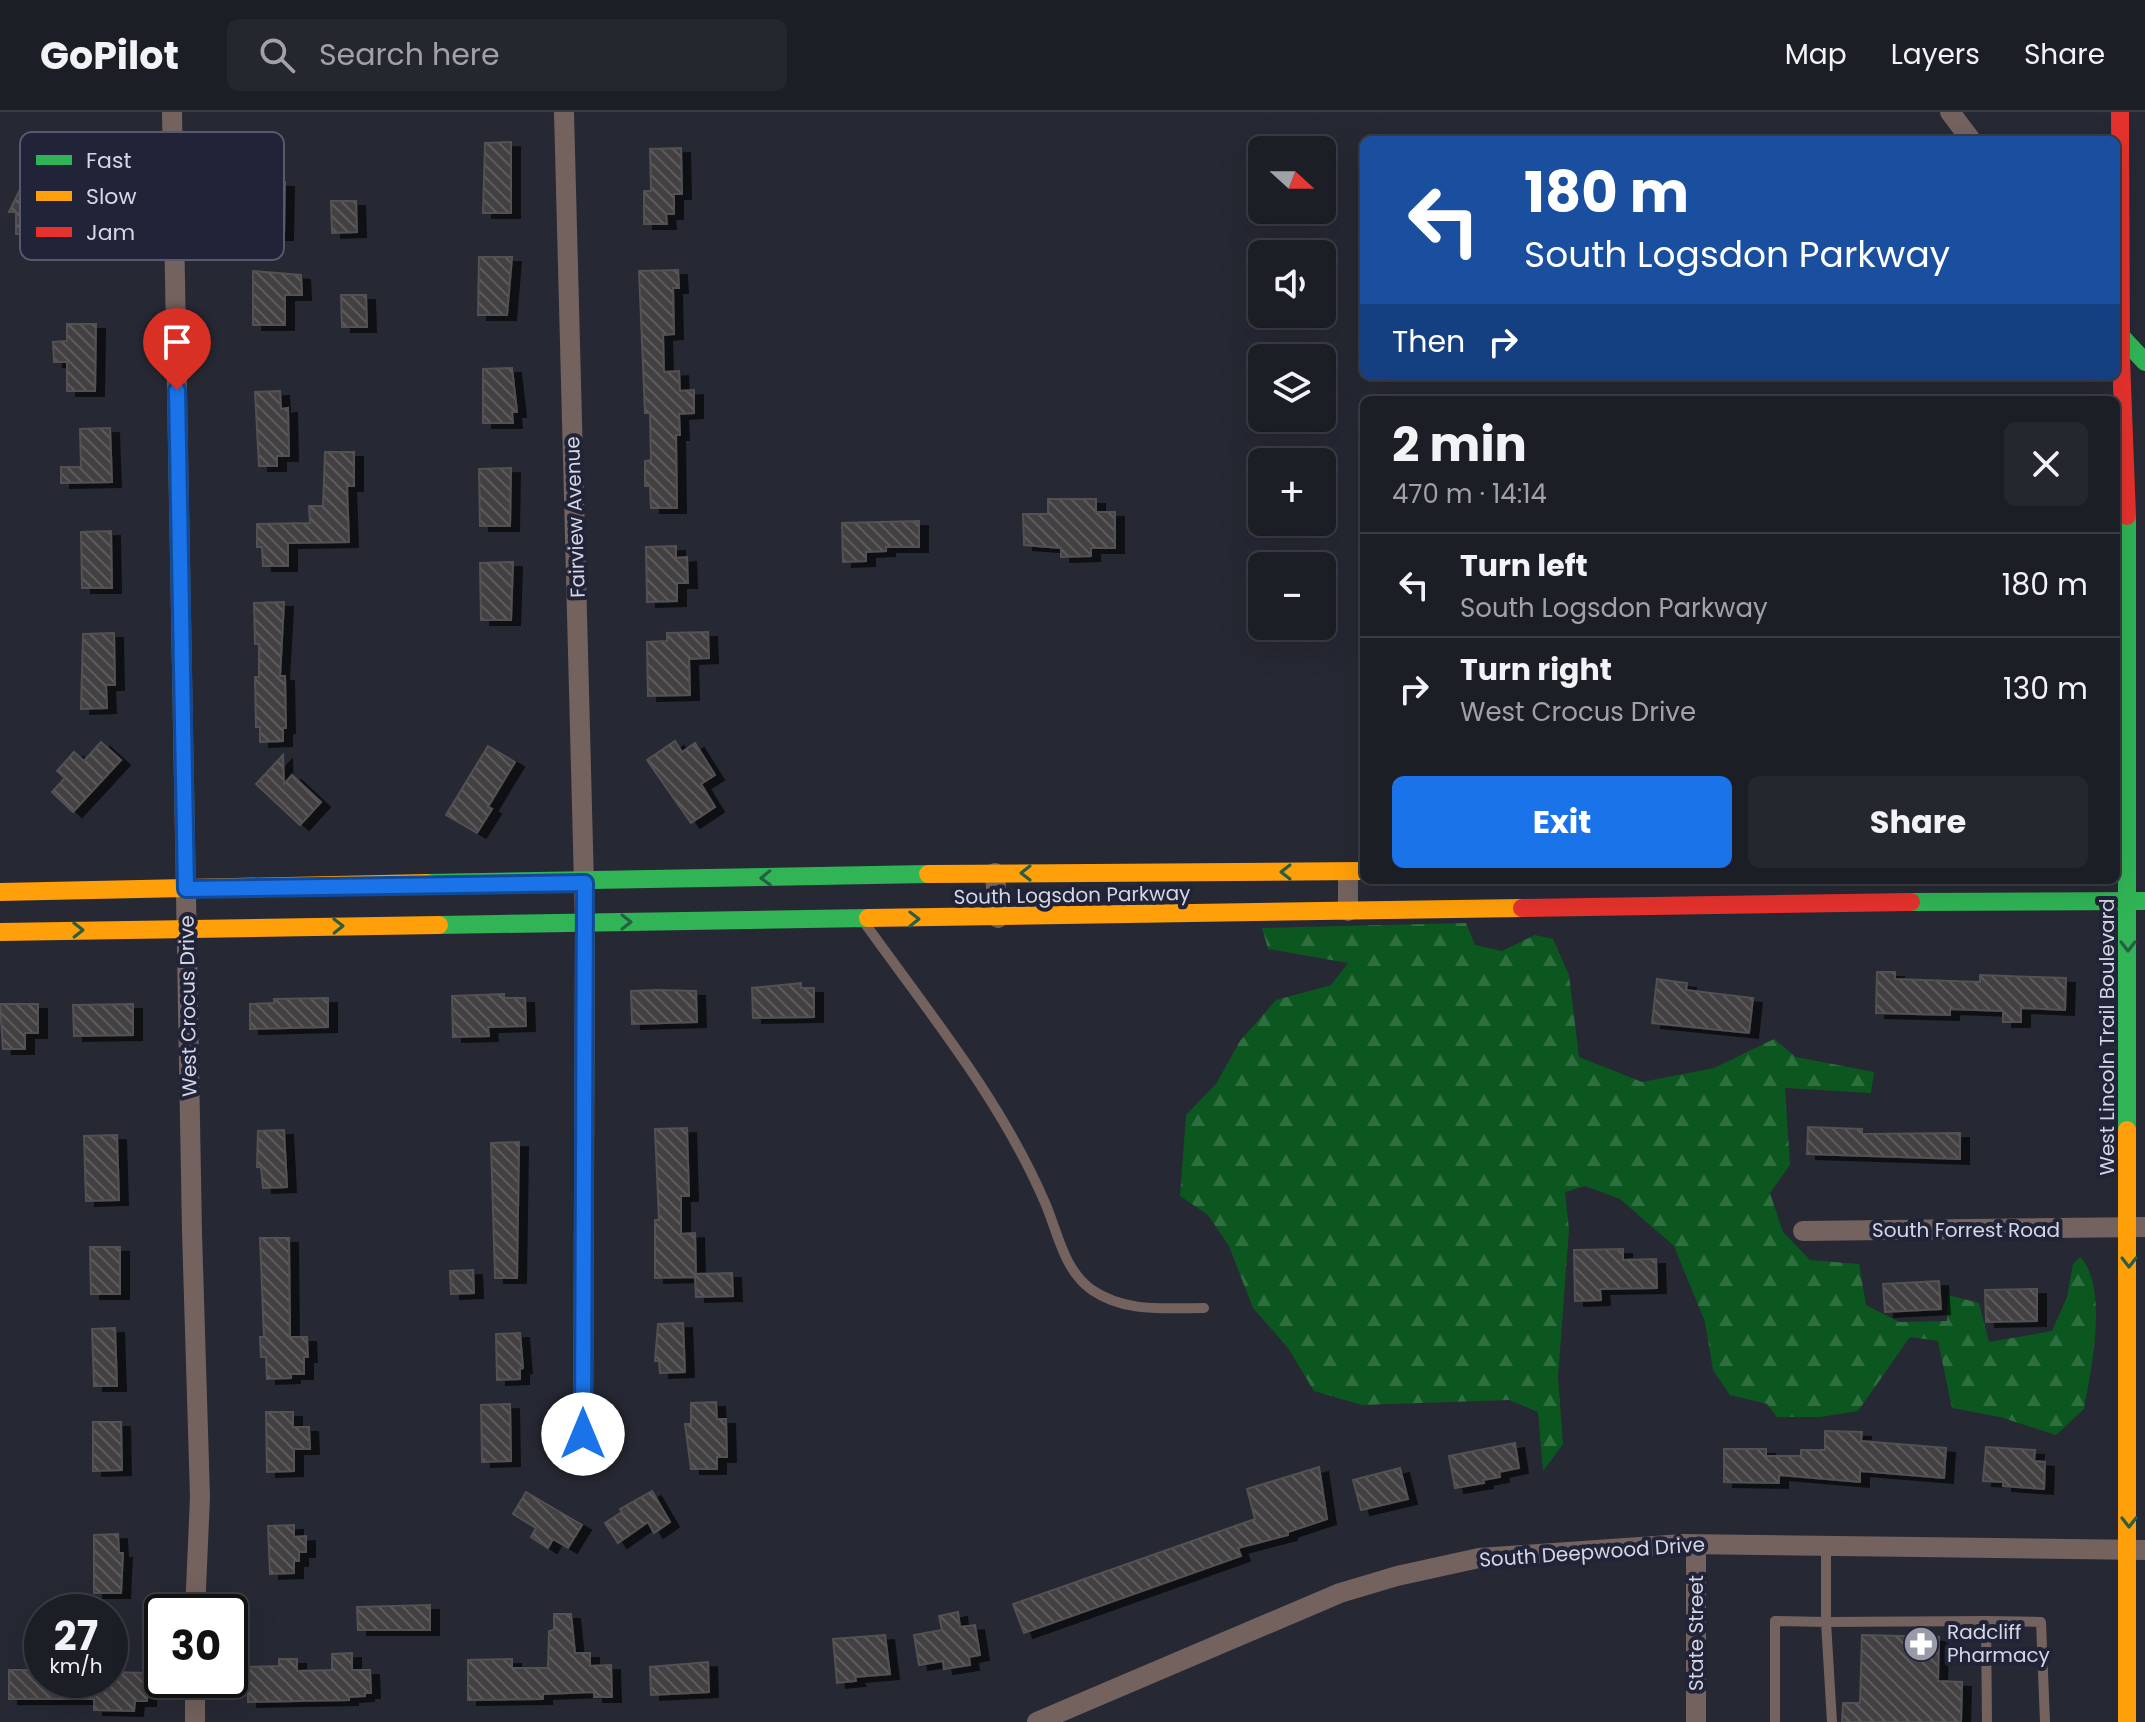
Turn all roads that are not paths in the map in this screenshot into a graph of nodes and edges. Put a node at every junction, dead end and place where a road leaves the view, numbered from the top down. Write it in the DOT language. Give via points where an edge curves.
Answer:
graph roads {
  1 [pos="172,112"];
  2 [pos="564,112"];
  3 [pos="1950,112"];
  4 [pos="2120,112"];
  5 [pos="172,132"];
  6 [pos="1968,136"];
  7 [pos="175,260"];
  8 [pos="2120,335"];
  9 [pos="2145,362"];
  10 [pos="2119,380"];
  11 [pos="2130,532"];
  12 [pos="2130,863"];
  13 [pos="1356,871"];
  14 [pos="995,873"];
  15 [pos="585,883"];
  16 [pos="186,889"];
  17 [pos="0,892"];
  18 [pos="2136,901"];
  19 [pos="1348,911"];
  20 [pos="998,918"];
  21 [pos="863,920"];
  22 [pos="585,923"];
  23 [pos="186,928"];
  24 [pos="0,932"];
  25 [pos="2137,1228"];
  26 [pos="1803,1231"];
  27 [pos="1204,1308"];
  28 [pos="583,1466"];
  29 [pos="1696,1545"];
  30 [pos="1826,1545"];
  31 [pos="2137,1551"];
  32 [pos="196,1594"];
  33 [pos="1986,1621"];
  34 [pos="1826,1622"];
  35 [pos="195,1698"];
  36 [pos="195,1722"];
  37 [pos="1037,1722"];
  38 [pos="1696,1722"];
  39 [pos="1775,1722"];
  40 [pos="1832,1722"];
  41 [pos="1987,1722"];
  42 [pos="2045,1722"];
  43 [pos="2127,1722"];
  1 -- 5 [label="street, West Crocus Drive"];
  2 -- 15 [label="street, Fairview Avenue"];
  3 -- 6 [label="street"];
  4 -- 8 [label="main road, West Lincoln Trail Boulevard"];
  7 -- 16 [label="street, West Crocus Drive"];
  8 -- 9 [label="main road"];
  10 -- 11 [label="main road, West Lincoln Trail Boulevard"];
  11 -- 12 [label="main road, West Lincoln Trail Boulevard"];
  12 -- 18 [label="main road, West Lincoln Trail Boulevard"];
  13 -- 14 [label="main road, South Logsdon Parkway, one-way"];
  13 -- 19 [label="street"];
  14 -- 15 [label="main road, South Logsdon Parkway, one-way"];
  14 -- 20 [label="street"];
  15 -- 16 [label="main road, South Logsdon Parkway"];
  15 -- 22 [label="street, Fairview Avenue"];
  16 -- 17 [label="main road, South Logsdon Parkway"];
  16 -- 23 [label="street, West Crocus Drive"];
  18 -- 19 [label="main road, South Logsdon Parkway"];
  18 -- 25 [label="main road, West Lincoln Trail Boulevard, one-way"];
  19 -- 20 [label="main road, South Logsdon Parkway"];
  21 -- 20 [label="main road, South Logsdon Parkway, one-way"];
  22 -- 21 [label="main road, South Logsdon Parkway, one-way"];
  21 -- 27 [label="lane" via="990,1098 1046,1205 1061,1251 1089,1288 1120,1306"];
  23 -- 22 [label="main road, South Logsdon Parkway, one-way"];
  22 -- 28 [label="street, Fairview Avenue"];
  24 -- 23 [label="main road, South Logsdon Parkway, one-way"];
  23 -- 32 [label="street, West Crocus Drive" via="200,1497"];
  25 -- 26 [label="street, South Forrest Road"];
  25 -- 31 [label="main road, West Lincoln Trail Boulevard, one-way"];
  29 -- 30 [label="street, South Deepwood Drive"];
  29 -- 37 [label="street, South Deepwood Drive" via="1508,1554 1397,1576 1312,1605"];
  29 -- 38 [label="street, State Street"];
  30 -- 31 [label="street, South Deepwood Drive"];
  30 -- 34 [label="lane"];
  31 -- 43 [label="main road, West Lincoln Trail Boulevard"];
  33 -- 34 [label="lane"];
  33 -- 41 [label="lane"];
  33 -- 42 [label="lane" via="2041,1622"];
  34 -- 39 [label="lane" via="1775,1621"];
  34 -- 40 [label="lane"];
  35 -- 36 [label="street"];
}
